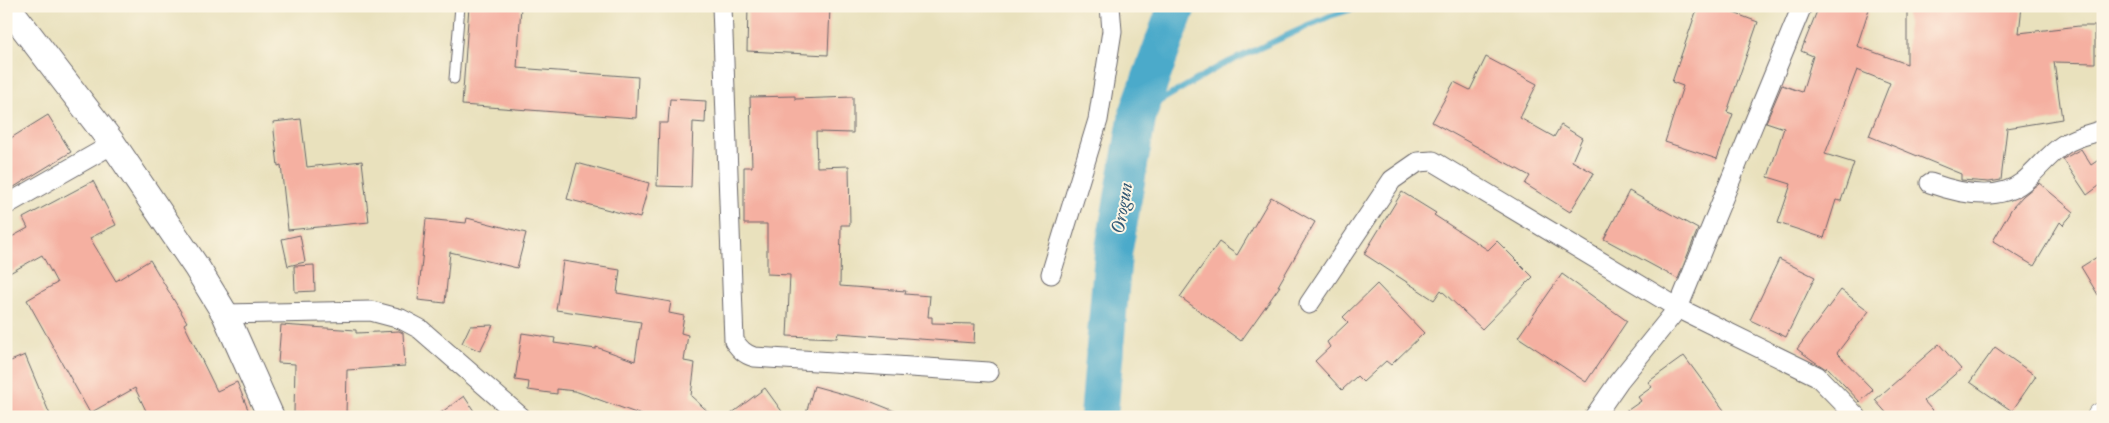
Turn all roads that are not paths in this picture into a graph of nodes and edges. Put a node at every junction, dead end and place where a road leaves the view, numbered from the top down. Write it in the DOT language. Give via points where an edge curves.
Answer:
graph roads {
  1 [pos="460,6"];
  2 [pos="722,6"];
  3 [pos="1110,6"];
  4 [pos="1802,6"];
  5 [pos="13,9"];
  6 [pos="454,80"];
  7 [pos="2103,130"];
  8 [pos="112,144"];
  9 [pos="1930,183"];
  10 [pos="6,205"];
  11 [pos="1051,274"];
  12 [pos="1309,304"];
  13 [pos="1678,308"];
  14 [pos="225,314"];
  15 [pos="989,372"];
  16 [pos="271,417"];
  17 [pos="521,417"];
  18 [pos="1594,417"];
  19 [pos="1857,417"];
  1 -- 6 [label="lane"];
  2 -- 15 [label="street" via="734,341 745,355 754,357"];
  3 -- 11 [label="street" via="1112,30 1098,120"];
  4 -- 13 [label="street"];
  5 -- 8 [label="main road"];
  7 -- 9 [label="street" via="2063,144 2024,182 2009,190 1989,193 1959,191"];
  8 -- 10 [label="street"];
  8 -- 14 [label="main road"];
  12 -- 13 [label="street" via="1392,180 1418,162 1433,161"];
  13 -- 18 [label="street"];
  13 -- 19 [label="street" via="1817,376"];
  14 -- 16 [label="main road"];
  14 -- 17 [label="street" via="371,311 401,319 420,329"];
}
